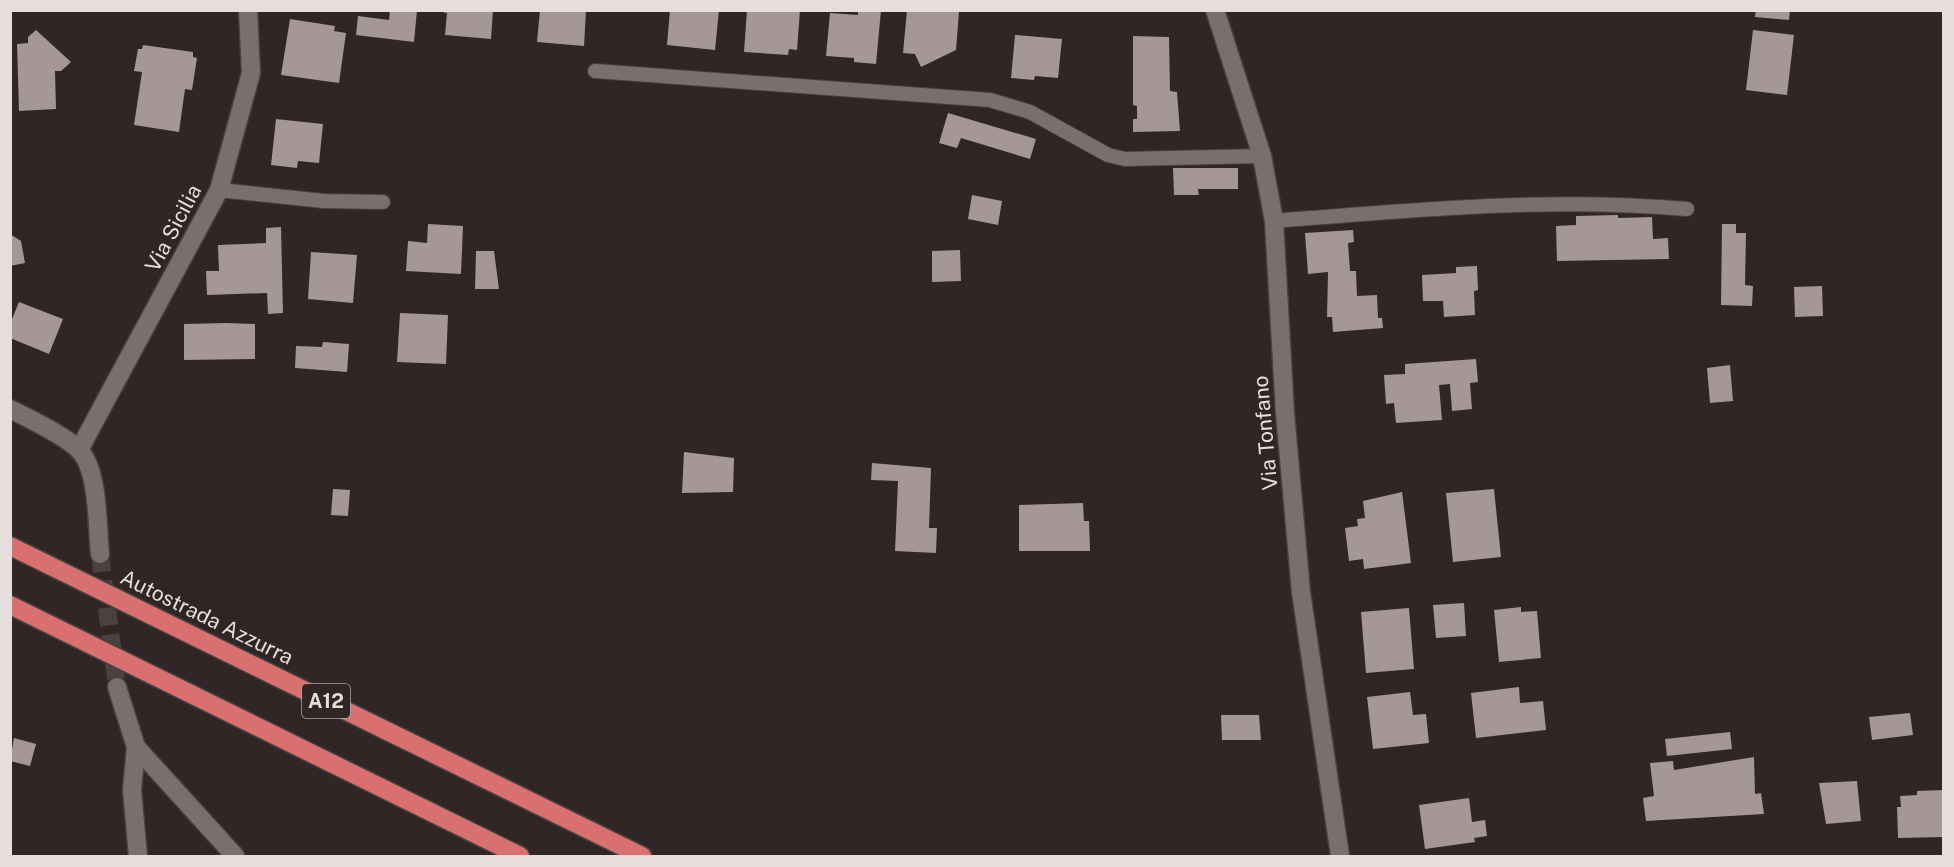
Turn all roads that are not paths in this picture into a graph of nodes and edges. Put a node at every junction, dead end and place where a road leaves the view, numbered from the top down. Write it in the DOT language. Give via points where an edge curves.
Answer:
graph roads {
  1 [pos="248,10"];
  2 [pos="1215,10"];
  3 [pos="595,71"];
  4 [pos="1262,156"];
  5 [pos="219,190"];
  6 [pos="383,202"];
  7 [pos="1687,209"];
  8 [pos="1274,221"];
  9 [pos="10,409"];
  10 [pos="79,450"];
  11 [pos="10,546"];
  12 [pos="100,554"];
  13 [pos="10,605"];
  14 [pos="117,687"];
  15 [pos="136,747"];
  16 [pos="138,856"];
  17 [pos="235,856"];
  18 [pos="520,856"];
  19 [pos="642,856"];
  20 [pos="1340,856"];
  1 -- 5 [label="street, Via Sicilia" via="251,73"];
  2 -- 4 [label="street, Via Tonfano"];
  3 -- 4 [label="lane" via="990,100 1030,112 1108,155 1125,159"];
  4 -- 8 [label="street, Via Tonfano"];
  5 -- 6 [label="lane" via="324,201"];
  5 -- 10 [label="street, Via Sicilia"];
  7 -- 8 [label="lane" via="1620,203 1479,204"];
  8 -- 20 [label="street, Via Tonfano" via="1301,592"];
  9 -- 10 [label="street"];
  10 -- 12 [label="street" via="94,487"];
  11 -- 19 [label="highway, Autostrada Azzurra / A12"];
  13 -- 18 [label="highway, A12"];
  14 -- 15 [label="street"];
  15 -- 16 [label="street" via="132,790"];
  15 -- 17 [label="street"];
}
